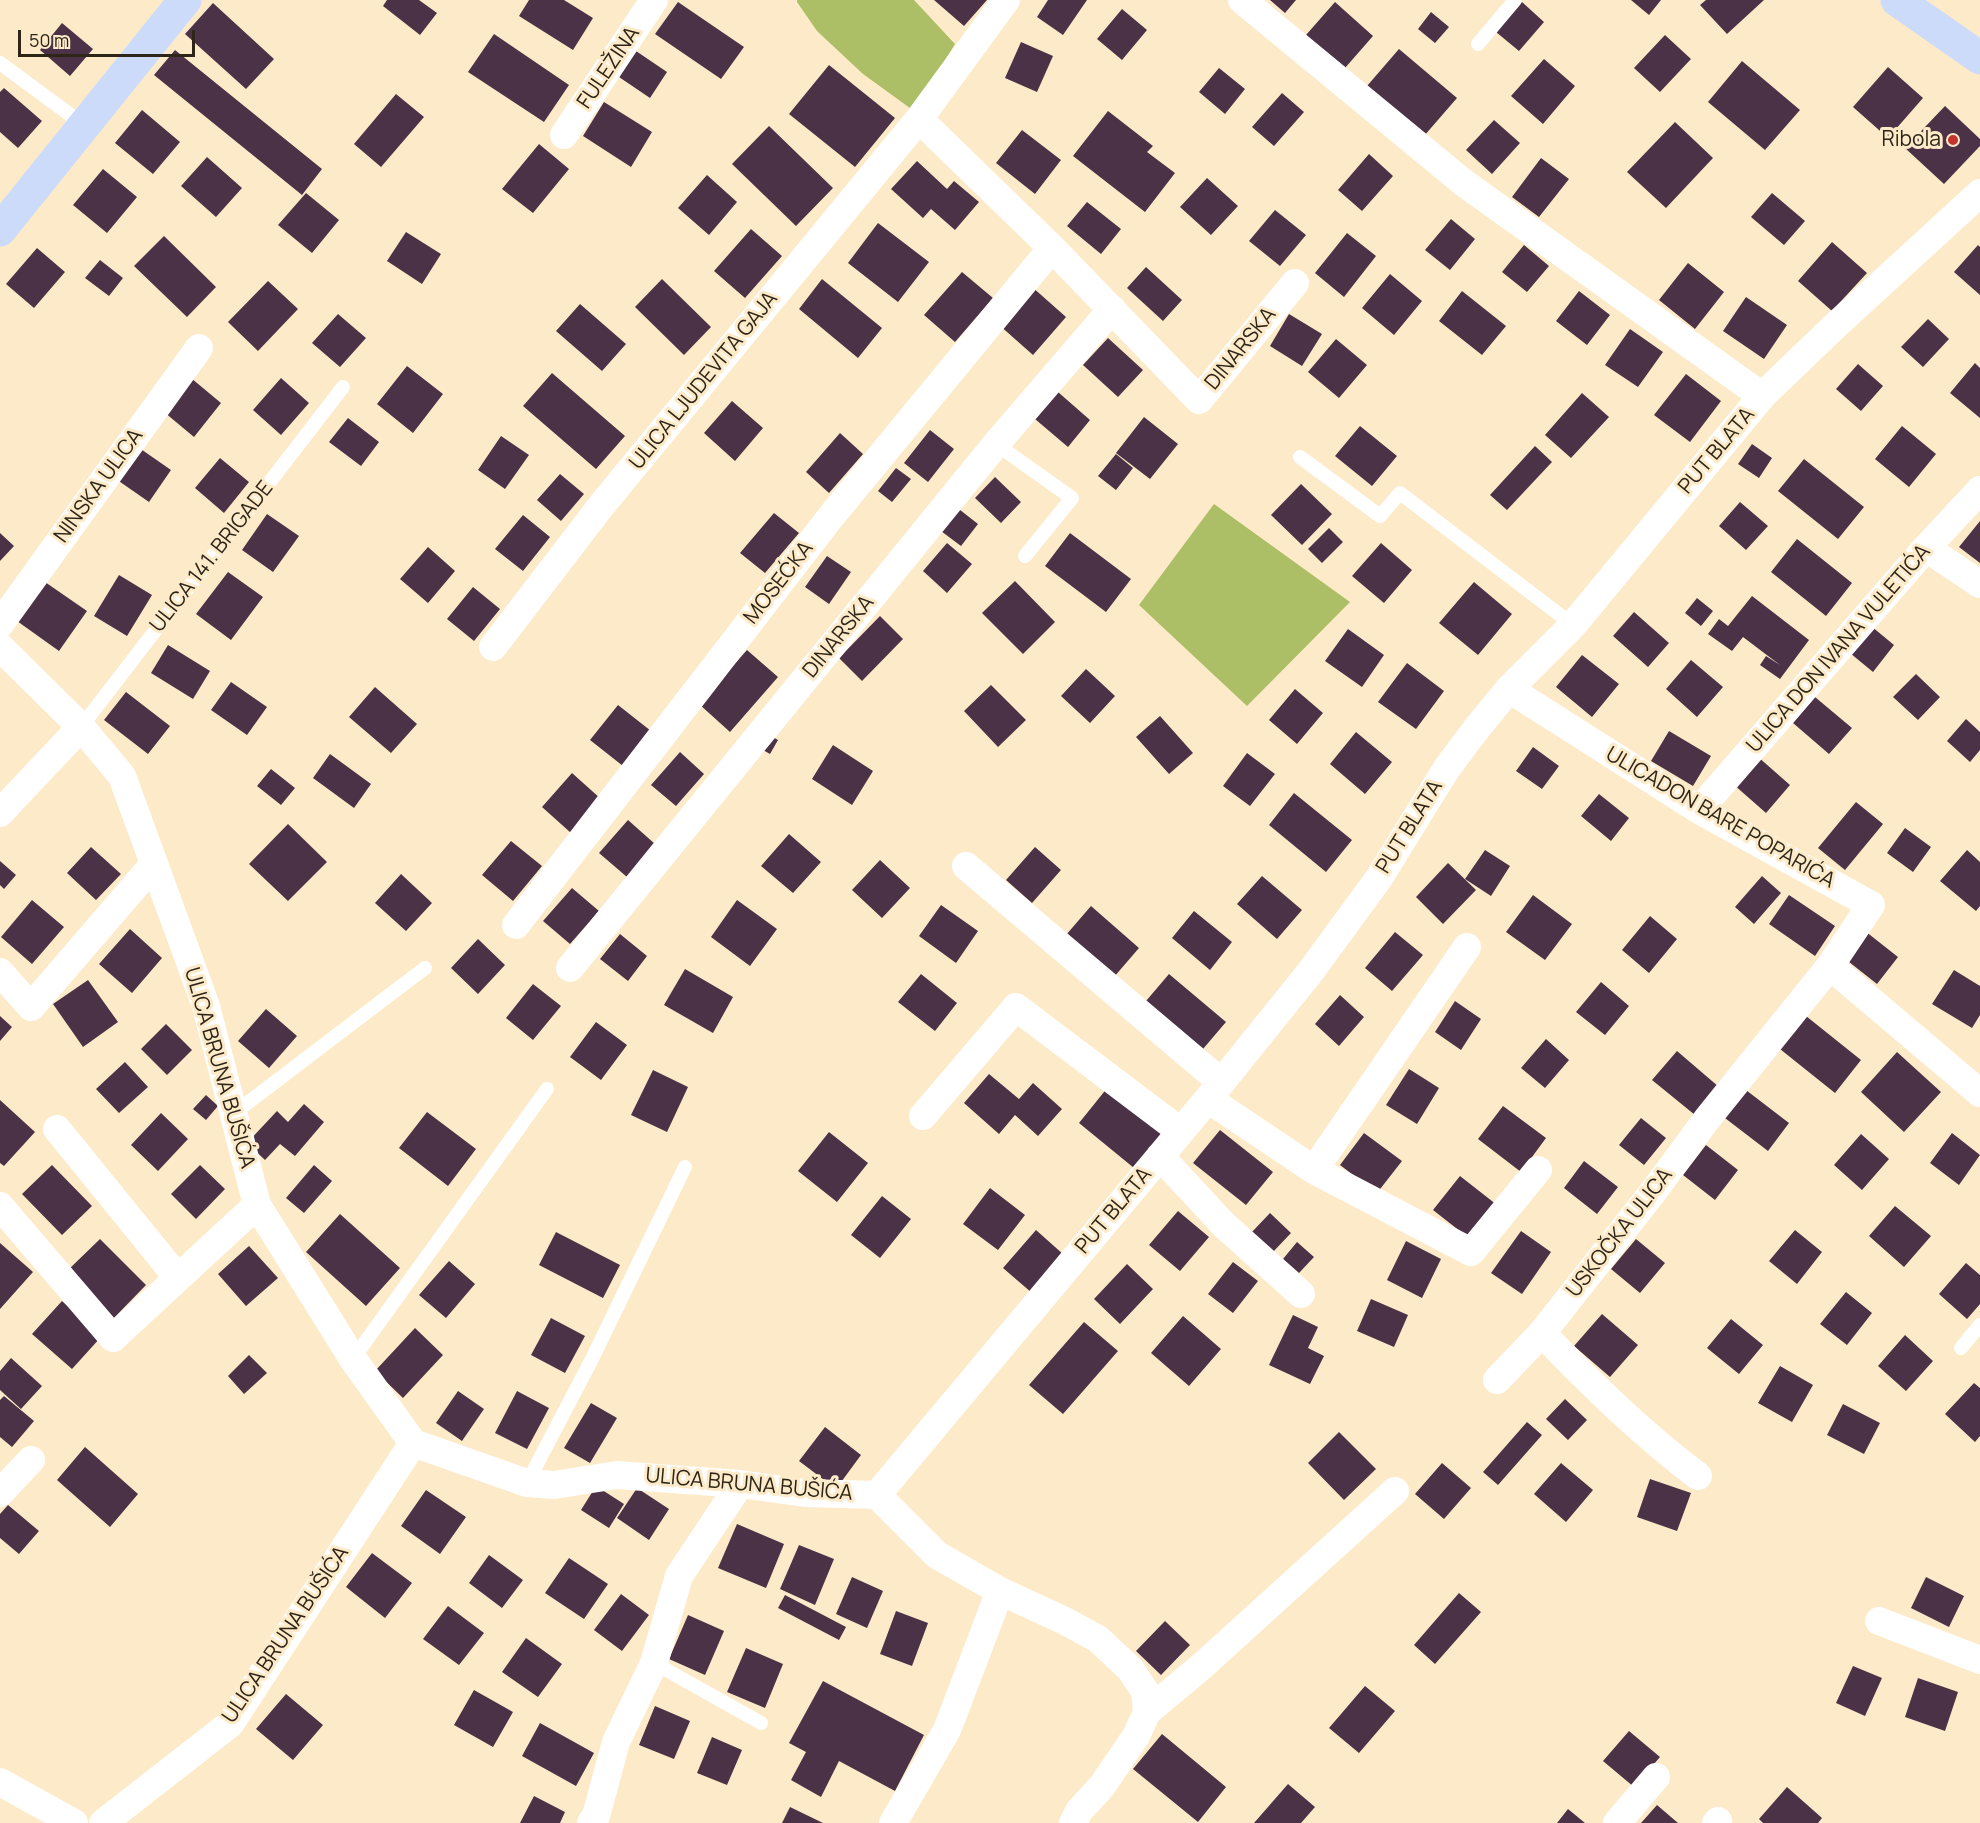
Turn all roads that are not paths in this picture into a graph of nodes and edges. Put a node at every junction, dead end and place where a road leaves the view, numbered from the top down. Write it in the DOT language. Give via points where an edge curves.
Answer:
graph roads {
  1 [pos="185,0"];
  2 [pos="654,0"];
  3 [pos="1006,0"];
  4 [pos="1242,0"];
  5 [pos="1515,0"];
  6 [pos="1897,0"];
  7 [pos="1478,44"];
  8 [pos="1980,58"];
  9 [pos="0,63"];
  10 [pos="919,119"];
  11 [pos="84,125"];
  12 [pos="564,135"];
  13 [pos="1980,193"];
  14 [pos="0,230"];
  15 [pos="1052,248"];
  16 [pos="1295,283"];
  17 [pos="1112,309"];
  18 [pos="199,348"];
  19 [pos="343,387"];
  20 [pos="1762,396"];
  21 [pos="996,444"];
  22 [pos="1300,457"];
  23 [pos="1980,490"];
  24 [pos="1926,548"];
  25 [pos="1025,556"];
  26 [pos="1980,584"];
  27 [pos="0,624"];
  28 [pos="1573,625"];
  29 [pos="0,646"];
  30 [pos="493,647"];
  31 [pos="1509,689"];
  32 [pos="81,727"];
  33 [pos="1699,810"];
  34 [pos="0,813"];
  35 [pos="154,864"];
  36 [pos="966,866"];
  37 [pos="516,925"];
  38 [pos="1467,947"];
  39 [pos="1830,966"];
  40 [pos="425,968"];
  41 [pos="570,968"];
  42 [pos="0,972"];
  43 [pos="547,1089"];
  44 [pos="1215,1090"];
  45 [pos="1980,1093"];
  46 [pos="233,1114"];
  47 [pos="923,1116"];
  48 [pos="57,1129"];
  49 [pos="1180,1131"];
  50 [pos="1160,1156"];
  51 [pos="685,1167"];
  52 [pos="1314,1170"];
  53 [pos="1538,1170"];
  54 [pos="256,1205"];
  55 [pos="0,1206"];
  56 [pos="178,1278"];
  57 [pos="1301,1294"];
  58 [pos="1980,1324"];
  59 [pos="1542,1333"];
  60 [pos="1961,1348"];
  61 [pos="353,1359"];
  62 [pos="1497,1380"];
  63 [pos="413,1443"];
  64 [pos="31,1460"];
  65 [pos="1698,1476"];
  66 [pos="527,1483"];
  67 [pos="740,1484"];
  68 [pos="1395,1491"];
  69 [pos="0,1493"];
  70 [pos="877,1495"];
  71 [pos="1000,1591"];
  72 [pos="1879,1622"];
  73 [pos="1980,1660"];
  74 [pos="654,1664"];
  75 [pos="1147,1712"];
  76 [pos="761,1723"];
  77 [pos="1656,1777"];
  78 [pos="0,1782"];
  79 [pos="597,1821"];
  80 [pos="74,1823"];
  81 [pos="103,1823"];
  82 [pos="893,1823"];
  83 [pos="1073,1823"];
  84 [pos="1617,1823"];
  1 -- 11 [label="main road"];
  2 -- 12 [label="street, FULEŽINA"];
  3 -- 10 [label="street, ULICA LJUDEVITA GAJA"];
  4 -- 20 [label="street" via="1464,183"];
  5 -- 7 [label="lane"];
  6 -- 8 [label="main road"];
  9 -- 11 [label="lane"];
  10 -- 15 [label="street, DINARSKA"];
  10 -- 30 [label="street, ULICA LJUDEVITA GAJA" via="601,506"];
  11 -- 14 [label="main road"];
  13 -- 20 [label="street, PUT BLATA"];
  15 -- 17 [label="street, DINARSKA"];
  15 -- 37 [label="street, MOSEĆKA" via="829,519"];
  16 -- 17 [label="street, DINARSKA" via="1199,400"];
  17 -- 21 [label="street, DINARSKA"];
  18 -- 27 [label="street, NINSKA ULICA"];
  19 -- 32 [label="lane, ULICA 141. BRIGADE"];
  20 -- 28 [label="street, PUT BLATA"];
  21 -- 25 [label="lane" via="1072,498"];
  21 -- 41 [label="street, DINARSKA"];
  22 -- 28 [label="lane" via="1380,516 1400,493"];
  23 -- 24 [label="street, ULICA DON IVANA VULETIĆA"];
  24 -- 26 [label="street"];
  24 -- 33 [label="street, ULICA DON IVANA VULETIĆA"];
  28 -- 31 [label="street, PUT BLATA"];
  29 -- 32 [label="street, ULICA BRUNA BUŠIĆA"];
  31 -- 33 [label="street, ULICADON BARE POPARIĆA"];
  31 -- 44 [label="street, PUT BLATA" via="1447,768 1379,878"];
  32 -- 34 [label="street"];
  32 -- 35 [label="street, ULICA BRUNA BUŠIĆA" via="123,776"];
  33 -- 39 [label="street, ULICADON BARE POPARIĆA" via="1871,905"];
  35 -- 42 [label="street" via="31,1008"];
  35 -- 46 [label="street, ULICA BRUNA BUŠIĆA" via="206,1006"];
  36 -- 44 [label="street"];
  38 -- 52 [label="street"];
  39 -- 45 [label="street"];
  39 -- 59 [label="street, USKOČKA ULICA"];
  40 -- 46 [label="lane"];
  43 -- 61 [label="lane"];
  44 -- 49 [label="street, PUT BLATA"];
  44 -- 52 [label="street"];
  46 -- 54 [label="street, ULICA BRUNA BUŠIĆA"];
  47 -- 49 [label="street" via="1016,1007"];
  48 -- 56 [label="street"];
  49 -- 50 [label="street, PUT BLATA"];
  50 -- 57 [label="street" via="1223,1224"];
  50 -- 70 [label="street, PUT BLATA"];
  51 -- 66 [label="lane"];
  52 -- 53 [label="street" via="1471,1252"];
  54 -- 56 [label="street"];
  54 -- 61 [label="street, ULICA BRUNA BUŠIĆA"];
  55 -- 56 [label="street" via="113,1338"];
  58 -- 60 [label="lane"];
  59 -- 62 [label="street, USKOČKA ULICA"];
  59 -- 65 [label="street" via="1660,1447"];
  61 -- 63 [label="street, ULICA BRUNA BUŠIĆA"];
  63 -- 66 [label="street, ULICA BRUNA BUŠIĆA"];
  63 -- 81 [label="street, ULICA BRUNA BUŠIĆA" via="230,1724"];
  64 -- 69 [label="street"];
  66 -- 67 [label="street, ULICA BRUNA BUŠIĆA" via="554,1485 617,1475"];
  67 -- 70 [label="street, ULICA BRUNA BUŠIĆA" via="805,1493"];
  67 -- 74 [label="street" via="679,1576"];
  68 -- 75 [label="street"];
  70 -- 71 [label="street" via="937,1554"];
  71 -- 75 [label="street" via="1098,1639 1135,1676 1145,1691"];
  71 -- 82 [label="street" via="947,1730"];
  72 -- 73 [label="street"];
  74 -- 76 [label="lane"];
  74 -- 79 [label="street" via="616,1742"];
  75 -- 83 [label="street" via="1136,1736"];
  77 -- 84 [label="street"];
  78 -- 80 [label="street"];
}
